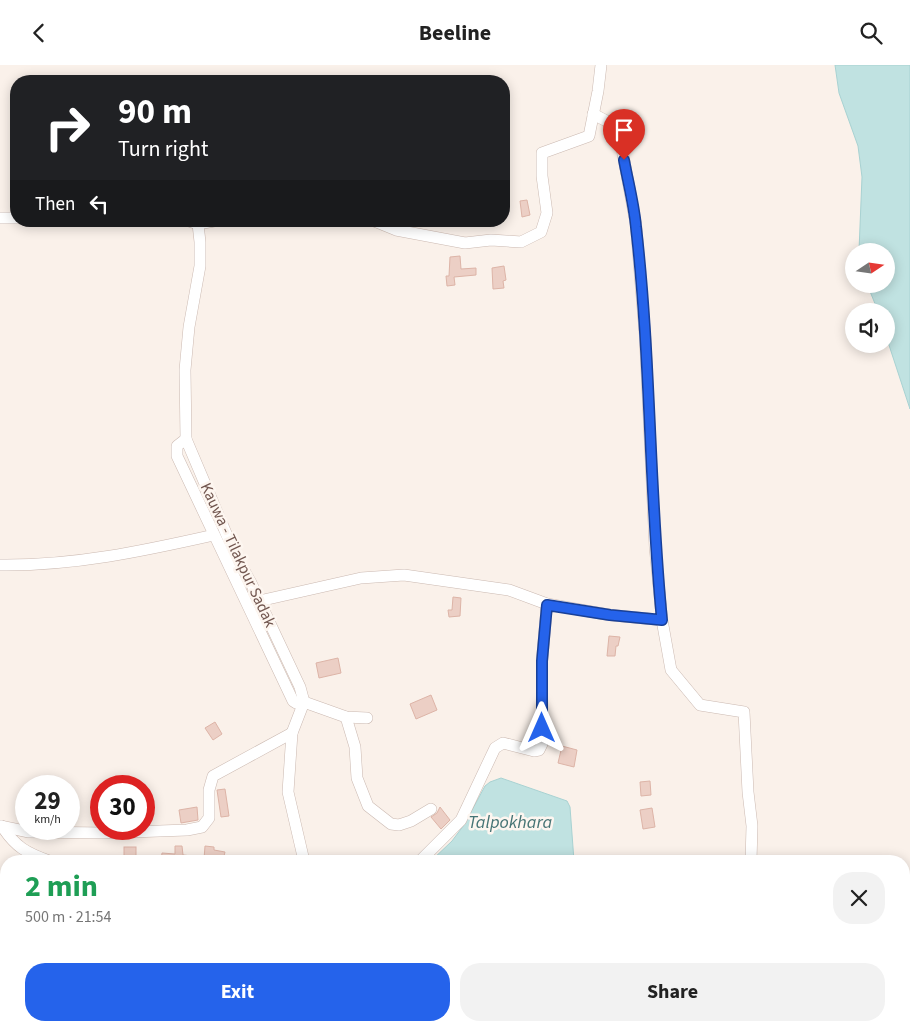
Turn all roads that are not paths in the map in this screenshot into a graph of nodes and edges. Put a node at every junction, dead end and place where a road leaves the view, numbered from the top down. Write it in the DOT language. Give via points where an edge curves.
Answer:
graph roads {
  1 [pos="600,65"];
  2 [pos="593,113"];
  3 [pos="194,227"];
  4 [pos="389,227"];
  5 [pos="186,439"];
  6 [pos="214,535"];
  7 [pos="0,565"];
  8 [pos="259,601"];
  9 [pos="547,605"];
  10 [pos="662,620"];
  11 [pos="304,702"];
  12 [pos="346,717"];
  13 [pos="366,718"];
  14 [pos="292,733"];
  15 [pos="431,809"];
  16 [pos="1,826"];
  17 [pos="32,855"];
  18 [pos="303,855"];
  19 [pos="426,855"];
  20 [pos="751,855"];
  1 -- 2 [label="street"];
  2 -- 4 [label="street" via="589,136 542,153 547,213 541,232 521,242 491,240 464,243"];
  2 -- 10 [label="street" via="618,127 636,225"];
  3 -- 5 [label="street, Kauwa - Tilakpur Sadak" via="200,243 200,266 185,371"];
  5 -- 6 [label="street" via="177,445 178,456"];
  5 -- 8 [label="street, Kauwa - Tilakpur Sadak" via="218,517"];
  6 -- 7 [label="street" via="90,560 32,566"];
  6 -- 11 [label="street" via="293,701"];
  8 -- 9 [label="street" via="361,578 404,575 509,590"];
  8 -- 11 [label="street, Kauwa - Tilakpur Sadak"];
  9 -- 10 [label="street"];
  9 -- 19 [label="street" via="542,661 542,744 539,750 534,751 503,743 495,748 461,820"];
  10 -- 20 [label="street" via="671,670 700,705 744,712"];
  11 -- 12 [label="street"];
  11 -- 14 [label="street"];
  12 -- 13 [label="street"];
  12 -- 15 [label="street" via="355,747 357,778 368,806 391,824 399,825"];
  14 -- 16 [label="street" via="213,777 209,790 209,818 202,827 188,830 29,833"];
  14 -- 18 [label="street" via="288,792"];
  16 -- 17 [label="street" via="11,841"];
}
